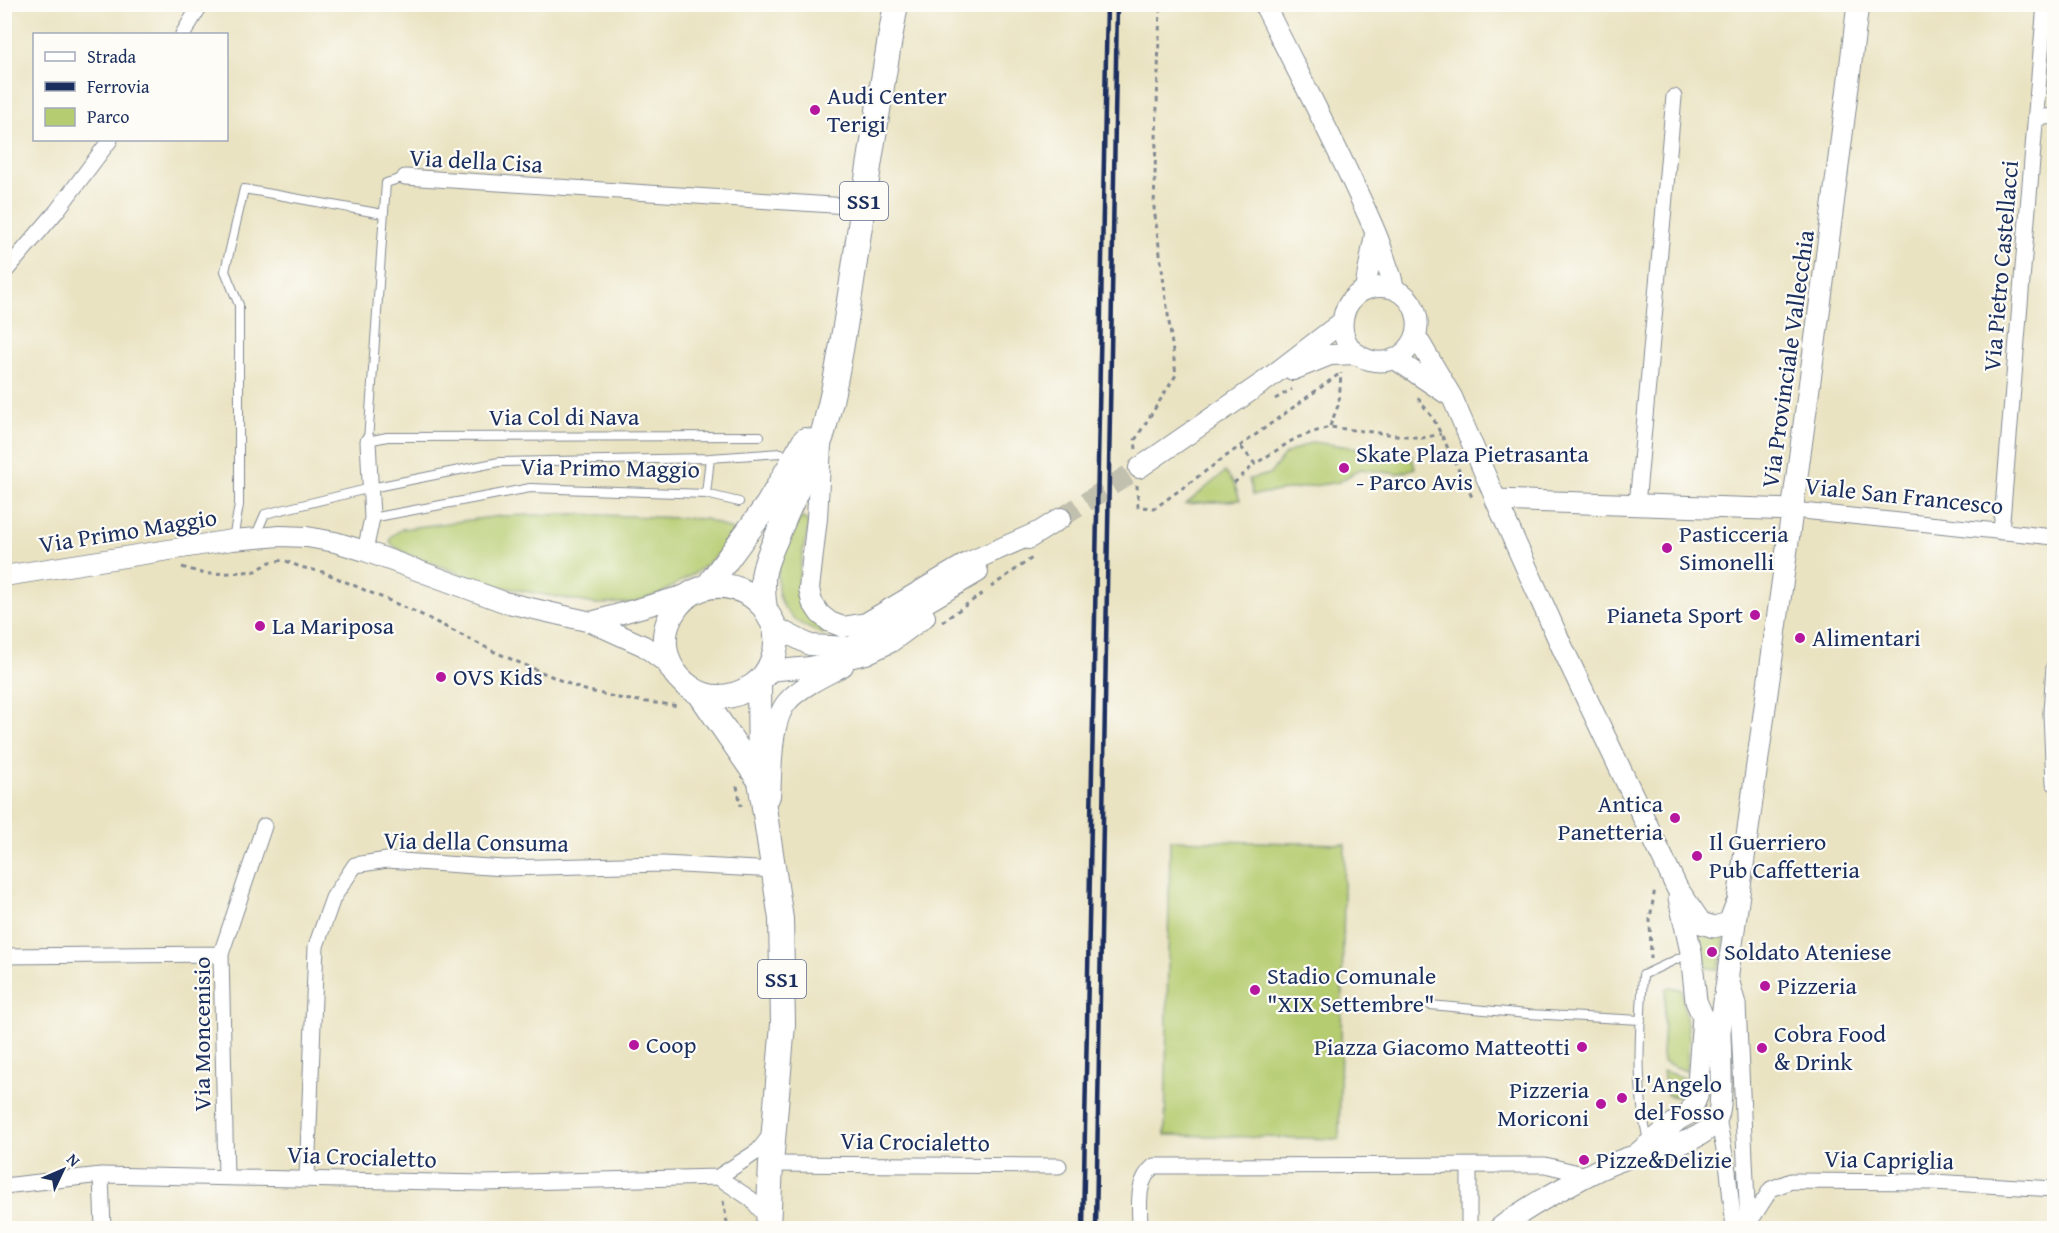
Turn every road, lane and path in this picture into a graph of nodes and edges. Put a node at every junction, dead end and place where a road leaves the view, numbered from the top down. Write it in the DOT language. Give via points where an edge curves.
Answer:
graph roads {
  1 [pos="182,4"];
  2 [pos="896,4"];
  3 [pos="1160,4"];
  4 [pos="1264,4"];
  5 [pos="1858,4"];
  6 [pos="2045,4"];
  7 [pos="198,10"];
  8 [pos="184,33"];
  9 [pos="1674,97"];
  10 [pos="2055,116"];
  11 [pos="2036,118"];
  12 [pos="109,141"];
  13 [pos="405,177"];
  14 [pos="863,207"];
  15 [pos="383,214"];
  16 [pos="1375,231"];
  17 [pos="4,273"];
  18 [pos="1365,289"];
  19 [pos="1395,289"];
  20 [pos="1342,322"];
  21 [pos="1416,336"];
  22 [pos="1395,359"];
  23 [pos="1354,363"];
  24 [pos="1341,373"];
  25 [pos="1332,374"];
  26 [pos="1265,381"];
  27 [pos="1298,385"];
  28 [pos="1410,391"];
  29 [pos="832,397"];
  30 [pos="1452,397"];
  31 [pos="1270,402"];
  32 [pos="1329,427"];
  33 [pos="1441,434"];
  34 [pos="760,436"];
  35 [pos="368,441"];
  36 [pos="821,441"];
  37 [pos="1240,447"];
  38 [pos="781,453"];
  39 [pos="710,458"];
  40 [pos="1255,464"];
  41 [pos="1137,468"];
  42 [pos="1234,483"];
  43 [pos="371,488"];
  44 [pos="705,494"];
  45 [pos="739,502"];
  46 [pos="1487,503"];
  47 [pos="1637,505"];
  48 [pos="1793,510"];
  49 [pos="372,518"];
  50 [pos="1061,518"];
  51 [pos="1038,532"];
  52 [pos="2001,532"];
  53 [pos="2055,537"];
  54 [pos="255,538"];
  55 [pos="232,540"];
  56 [pos="365,551"];
  57 [pos="176,566"];
  58 [pos="4,576"];
  59 [pos="967,579"];
  60 [pos="698,590"];
  61 [pos="770,618"];
  62 [pos="591,622"];
  63 [pos="866,654"];
  64 [pos="669,665"];
  65 [pos="2055,666"];
  66 [pos="763,677"];
  67 [pos="693,702"];
  68 [pos="736,780"];
  69 [pos="760,781"];
  70 [pos="2055,783"];
  71 [pos="742,814"];
  72 [pos="264,826"];
  73 [pos="766,828"];
  74 [pos="774,870"];
  75 [pos="1655,888"];
  76 [pos="1677,888"];
  77 [pos="1740,897"];
  78 [pos="1691,952"];
  79 [pos="221,954"];
  80 [pos="4,956"];
  81 [pos="1652,970"];
  82 [pos="1728,977"];
  83 [pos="1695,982"];
  84 [pos="1430,1005"];
  85 [pos="1703,1017"];
  86 [pos="1641,1020"];
  87 [pos="1718,1118"];
  88 [pos="774,1131"];
  89 [pos="1642,1149"];
  90 [pos="771,1164"];
  91 [pos="1059,1166"];
  92 [pos="1469,1167"];
  93 [pos="100,1175"];
  94 [pos="1587,1175"];
  95 [pos="226,1177"];
  96 [pos="718,1177"];
  97 [pos="307,1178"];
  98 [pos="4,1186"];
  99 [pos="2055,1189"];
  100 [pos="769,1224"];
  101 [pos="1743,1227"];
  102 [pos="103,1228"];
  103 [pos="728,1228"];
  104 [pos="1140,1228"];
  105 [pos="1469,1228"];
  106 [pos="1500,1228"];
  1 -- 7 [label="street"];
  2 -- 14 [label="main road, SS1"];
  3 -- 41 [label="path" via="1154,208 1176,375 1135,441"];
  4 -- 16 [label="street"];
  5 -- 48 [label="main road, Via Provinciale Vallecchia"];
  6 -- 11 [label="street, Via Pietro Castellacci"];
  7 -- 8 [label="street"];
  9 -- 47 [label="street"];
  10 -- 11 [label="street"];
  11 -- 52 [label="street, Via Pietro Castellacci"];
  12 -- 17 [label="street"];
  13 -- 14 [label="street, Via della Cisa"];
  13 -- 15 [label="lane, Via della Cisa" via="386,183"];
  14 -- 29 [label="main road, SS1"];
  15 -- 35 [label="lane, Via della Cisa"];
  15 -- 55 [label="lane" via="244,189 225,271 238,305 239,505"];
  16 -- 18 [label="street"];
  16 -- 19 [label="street"];
  18 -- 19 [label="street"];
  18 -- 20 [label="street" via="1349,302"];
  19 -- 21 [label="street" via="1405,295 1417,314"];
  20 -- 23 [label="street"];
  20 -- 26 [label="street"];
  21 -- 22 [label="street" via="1408,350"];
  21 -- 30 [label="street"];
  22 -- 23 [label="street"];
  22 -- 30 [label="street"];
  23 -- 24 [label="path"];
  23 -- 26 [label="street" via="1330,355"];
  24 -- 25 [label="path"];
  24 -- 32 [label="path" via="1339,403"];
  24 -- 37 [label="path"];
  26 -- 41 [label="street"];
  27 -- 31 [label="path"];
  28 -- 33 [label="path"];
  29 -- 36 [label="main road"];
  29 -- 60 [label="main road, SS1" via="768,504"];
  30 -- 46 [label="street"];
  32 -- 33 [label="path" via="1422,438"];
  32 -- 40 [label="path" via="1296,438"];
  33 -- 46 [label="path"];
  34 -- 35 [label="lane, Via Col di Nava" via="387,437"];
  35 -- 43 [label="street, Via della Cisa"];
  36 -- 51 [label="street" via="809,590 812,602 830,622 843,627 866,623 968,563"];
  36 -- 61 [label="main road" via="789,507 763,576"];
  37 -- 40 [label="path"];
  37 -- 41 [label="path" via="1155,508 1138,507"];
  38 -- 39 [label="lane"];
  39 -- 43 [label="lane" via="499,462"];
  39 -- 44 [label="lane"];
  40 -- 42 [label="path"];
  43 -- 49 [label="street, Via della Cisa"];
  43 -- 54 [label="lane" via="266,514"];
  44 -- 45 [label="lane, Via Primo Maggio"];
  44 -- 49 [label="lane, Via Primo Maggio" via="530,488"];
  46 -- 47 [label="main road, Viale San Francesco"];
  46 -- 76 [label="main road" via="1563,649"];
  47 -- 48 [label="main road, Viale San Francesco"];
  48 -- 52 [label="street, Viale San Francesco"];
  48 -- 77 [label="main road, Via Provinciale Vallecchia"];
  49 -- 56 [label="street"];
  50 -- 51 [label="street"];
  51 -- 59 [label="street"];
  52 -- 53 [label="street, Viale San Francesco"];
  54 -- 55 [label="street, Via Primo Maggio"];
  54 -- 56 [label="street, Via Primo Maggio" via="307,537"];
  55 -- 58 [label="street, Via Primo Maggio"];
  56 -- 62 [label="street, Via Primo Maggio" via="504,602"];
  57 -- 67 [label="path" via="205,574 229,573 256,571 270,562 284,560 324,572 582,689 622,699 680,706"];
  59 -- 61 [label="street" via="850,647 810,645"];
  59 -- 63 [label="street" via="932,612 891,642"];
  60 -- 61 [label="main road" via="729,586 749,593"];
  60 -- 62 [label="street, Via Primo Maggio"];
  60 -- 64 [label="main road" via="671,613 664,639"];
  61 -- 66 [label="main road" via="776,650"];
  62 -- 64 [label="street, Via Primo Maggio" via="644,646"];
  63 -- 66 [label="street"];
  63 -- 73 [label="street" via="824,676 787,702 775,730"];
  64 -- 67 [label="main road"];
  65 -- 70 [label="street" via="2051,713"];
  66 -- 67 [label="main road" via="741,694"];
  66 -- 69 [label="main road, SS1"];
  67 -- 69 [label="main road"];
  68 -- 71 [label="path"];
  69 -- 73 [label="main road, SS1"];
  72 -- 79 [label="street, Via Moncenisio"];
  73 -- 74 [label="main road, SS1"];
  74 -- 88 [label="main road, SS1" via="782,919 783,1023"];
  74 -- 97 [label="street, Via della Consuma" via="663,864 504,868 387,860 354,866 333,898 316,946"];
  75 -- 81 [label="path" via="1650,919"];
  76 -- 77 [label="main road" via="1701,923 1714,927 1729,922"];
  76 -- 78 [label="main road"];
  77 -- 82 [label="main road"];
  78 -- 81 [label="lane"];
  78 -- 83 [label="main road"];
  79 -- 80 [label="street"];
  79 -- 95 [label="street, Via Moncenisio"];
  81 -- 86 [label="lane" via="1643,975"];
  82 -- 83 [label="main road"];
  82 -- 87 [label="main road" via="1720,1031"];
  82 -- 101 [label="street" via="1738,1004"];
  83 -- 85 [label="main road" via="1696,1001"];
  84 -- 86 [label="lane"];
  85 -- 87 [label="street"];
  85 -- 89 [label="main road" via="1697,1096 1690,1113"];
  86 -- 89 [label="lane"];
  87 -- 89 [label="main road" via="1704,1133 1668,1148"];
  87 -- 101 [label="street"];
  88 -- 90 [label="main road, SS1"];
  88 -- 96 [label="street" via="758,1150"];
  89 -- 94 [label="main road"];
  90 -- 91 [label="street, Via Crocialetto"];
  90 -- 100 [label="main road, SS1"];
  92 -- 94 [label="street" via="1545,1166"];
  92 -- 104 [label="street" via="1154,1166 1140,1184"];
  92 -- 105 [label="street"];
  93 -- 95 [label="street, Via Crocialetto"];
  93 -- 98 [label="street, Via Crocialetto"];
  93 -- 102 [label="street"];
  94 -- 106 [label="main road"];
  95 -- 97 [label="street, Via Crocialetto"];
  96 -- 97 [label="street, Via Crocialetto" via="483,1183"];
  96 -- 100 [label="street" via="751,1199"];
  96 -- 103 [label="path"];
  99 -- 101 [label="street, Via Capriglia" via="1933,1182 1791,1181 1771,1189"];
}
